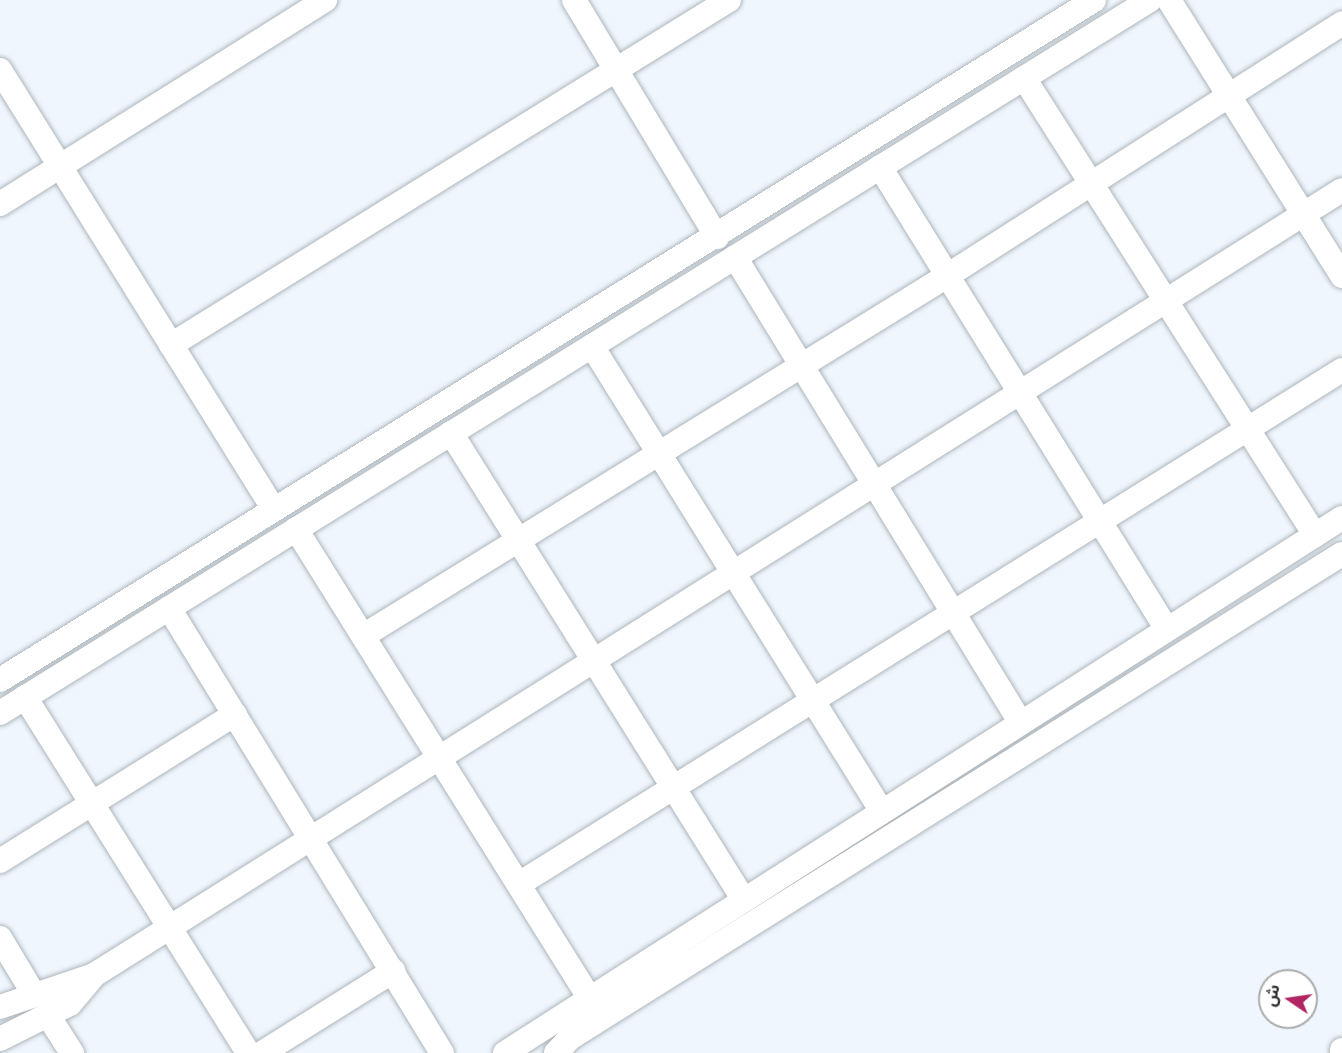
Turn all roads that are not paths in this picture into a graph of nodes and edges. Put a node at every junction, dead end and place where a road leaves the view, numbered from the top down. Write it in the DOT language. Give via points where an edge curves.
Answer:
graph roads {
  1 [pos="325,0"];
  2 [pos="574,0"];
  3 [pos="729,0"];
  4 [pos="1094,0"];
  5 [pos="1150,0"];
  6 [pos="1169,0"];
  7 [pos="1342,23"];
  8 [pos="0,70"];
  9 [pos="618,72"];
  10 [pos="1024,78"];
  11 [pos="1229,96"];
  12 [pos="60,167"];
  13 [pos="880,167"];
  14 [pos="1092,183"];
  15 [pos="1342,190"];
  16 [pos="0,204"];
  17 [pos="1304,214"];
  18 [pos="717,237"];
  19 [pos="735,257"];
  20 [pos="947,276"];
  21 [pos="1342,276"];
  22 [pos="1166,300"];
  23 [pos="171,345"];
  24 [pos="592,346"];
  25 [pos="803,363"];
  26 [pos="1342,370"];
  27 [pos="1019,393"];
  28 [pos="1247,428"];
  29 [pos="451,433"];
  30 [pos="657,451"];
  31 [pos="876,483"];
  32 [pos="273,508"];
  33 [pos="1342,518"];
  34 [pos="1097,521"];
  35 [pos="296,530"];
  36 [pos="1315,535"];
  37 [pos="518,536"];
  38 [pos="1342,554"];
  39 [pos="732,574"];
  40 [pos="169,608"];
  41 [pos="954,609"];
  42 [pos="1166,628"];
  43 [pos="363,636"];
  44 [pos="596,660"];
  45 [pos="1,676"];
  46 [pos="25,697"];
  47 [pos="810,700"];
  48 [pos="0,713"];
  49 [pos="235,714"];
  50 [pos="1019,720"];
  51 [pos="440,758"];
  52 [pos="675,787"];
  53 [pos="92,804"];
  54 [pos="881,810"];
  55 [pos="312,839"];
  56 [pos="0,861"];
  57 [pos="519,884"];
  58 [pos="744,900"];
  59 [pos="170,928"];
  60 [pos="0,938"];
  61 [pos="393,971"];
  62 [pos="94,975"];
  63 [pos="33,993"];
  64 [pos="590,999"];
  65 [pos="0,1007"];
  66 [pos="49,1017"];
  67 [pos="0,1038"];
  68 [pos="72,1053"];
  69 [pos="248,1053"];
  70 [pos="262,1053"];
  71 [pos="442,1053"];
  72 [pos="506,1053"];
  73 [pos="556,1053"];
  1 -- 12 [label="street"];
  2 -- 9 [label="street"];
  3 -- 9 [label="street"];
  4 -- 18 [label="street"];
  5 -- 10 [label="street"];
  6 -- 11 [label="street"];
  7 -- 11 [label="street"];
  8 -- 12 [label="street"];
  9 -- 18 [label="street"];
  9 -- 23 [label="street"];
  10 -- 13 [label="street"];
  10 -- 14 [label="street"];
  11 -- 14 [label="street"];
  11 -- 17 [label="street"];
  12 -- 16 [label="street"];
  12 -- 23 [label="street"];
  13 -- 19 [label="street"];
  13 -- 20 [label="street"];
  14 -- 20 [label="street"];
  14 -- 22 [label="street"];
  15 -- 17 [label="street"];
  17 -- 21 [label="street"];
  17 -- 22 [label="street"];
  18 -- 32 [label="street"];
  19 -- 24 [label="street"];
  19 -- 25 [label="street"];
  20 -- 25 [label="street"];
  20 -- 27 [label="street"];
  22 -- 27 [label="street"];
  22 -- 28 [label="street"];
  23 -- 32 [label="street"];
  24 -- 29 [label="street"];
  24 -- 30 [label="street"];
  25 -- 30 [label="street"];
  25 -- 31 [label="street"];
  26 -- 28 [label="street"];
  27 -- 31 [label="street"];
  27 -- 34 [label="street"];
  28 -- 34 [label="street"];
  28 -- 36 [label="street"];
  29 -- 35 [label="street"];
  29 -- 37 [label="street"];
  30 -- 37 [label="street"];
  30 -- 39 [label="street"];
  31 -- 39 [label="street"];
  31 -- 41 [label="street"];
  32 -- 45 [label="street"];
  33 -- 36 [label="street"];
  34 -- 41 [label="street"];
  34 -- 42 [label="street"];
  35 -- 40 [label="street"];
  35 -- 43 [label="street"];
  36 -- 42 [label="street"];
  37 -- 43 [label="street"];
  37 -- 44 [label="street"];
  38 -- 73 [label="street" via="570,1038"];
  39 -- 44 [label="street"];
  39 -- 47 [label="street"];
  40 -- 46 [label="street"];
  40 -- 49 [label="street"];
  41 -- 47 [label="street"];
  41 -- 50 [label="street"];
  42 -- 50 [label="street"];
  43 -- 51 [label="street"];
  44 -- 51 [label="street"];
  44 -- 52 [label="street"];
  46 -- 48 [label="street"];
  46 -- 53 [label="street"];
  47 -- 52 [label="street"];
  47 -- 54 [label="street"];
  49 -- 53 [label="street"];
  49 -- 55 [label="street"];
  50 -- 54 [label="street"];
  51 -- 55 [label="street"];
  51 -- 57 [label="street"];
  52 -- 57 [label="street"];
  52 -- 58 [label="street"];
  53 -- 56 [label="street"];
  53 -- 59 [label="street"];
  54 -- 58 [label="street"];
  55 -- 59 [label="street"];
  55 -- 61 [label="street"];
  57 -- 64 [label="street"];
  58 -- 64 [label="street"];
  59 -- 62 [label="street"];
  59 -- 69 [label="street"];
  60 -- 63 [label="street"];
  61 -- 70 [label="street"];
  61 -- 71 [label="street"];
  62 -- 63 [label="street"];
  62 -- 66 [label="street" via="70,1004"];
  63 -- 65 [label="street"];
  64 -- 72 [label="street"];
  66 -- 67 [label="street"];
  66 -- 68 [label="street"];
}
